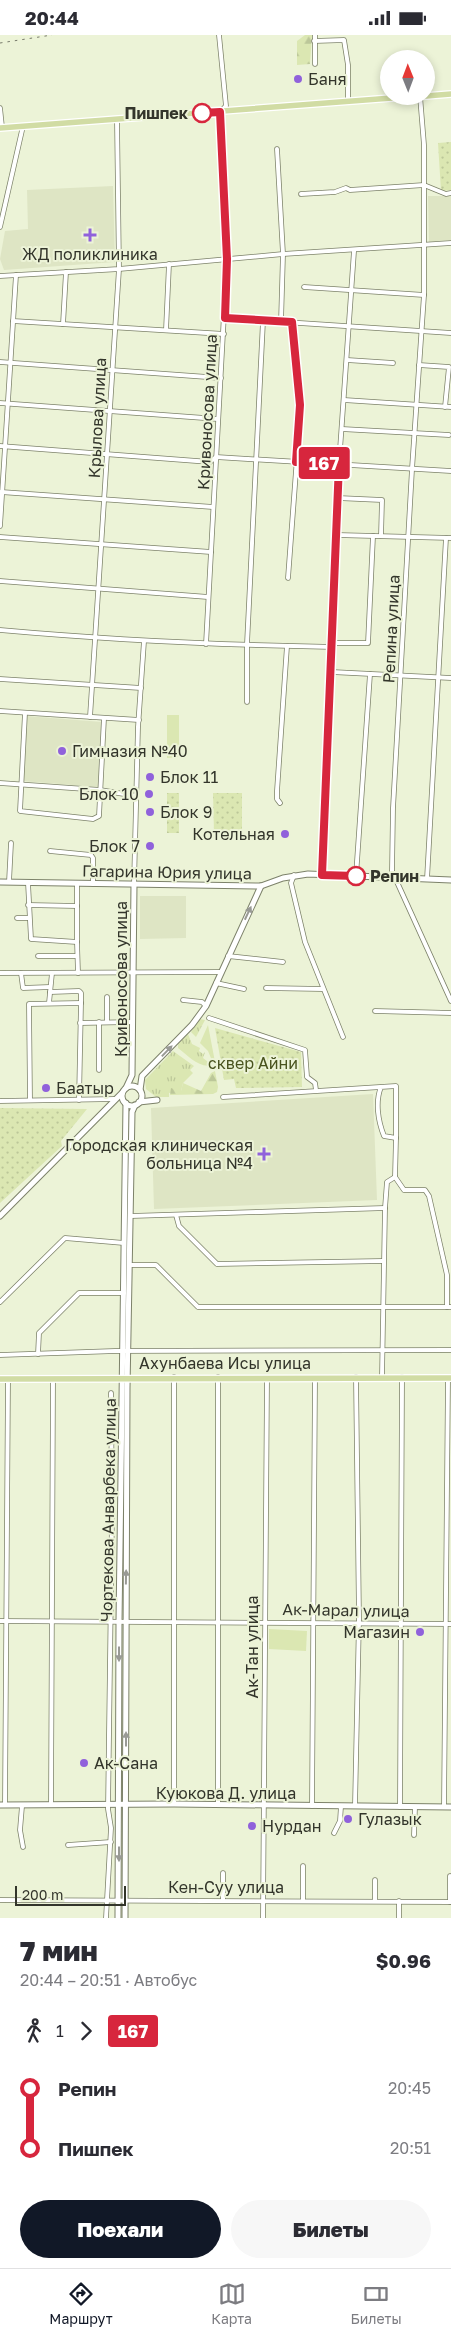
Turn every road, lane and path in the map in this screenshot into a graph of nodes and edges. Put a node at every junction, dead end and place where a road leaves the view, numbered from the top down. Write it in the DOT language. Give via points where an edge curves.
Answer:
graph roads {
  1 [pos="219,35"];
  2 [pos="315,35"];
  3 [pos="314,41"];
  4 [pos="315,64"];
  5 [pos="451,93"];
  6 [pos="435,95"];
  7 [pos="380,99"];
  8 [pos="348,102"];
  9 [pos="420,105"];
  10 [pos="0,108"];
  11 [pos="220,112"];
  12 [pos="117,120"];
  13 [pos="23,126"];
  14 [pos="1,127"];
  15 [pos="278,149"];
  16 [pos="424,185"];
  17 [pos="451,193"];
  18 [pos="301,194"];
  19 [pos="0,227"];
  20 [pos="451,243"];
  21 [pos="425,245"];
  22 [pos="354,251"];
  23 [pos="283,254"];
  24 [pos="227,259"];
  25 [pos="169,264"];
  26 [pos="119,269"];
  27 [pos="66,272"];
  28 [pos="0,275"];
  29 [pos="16,275"];
  30 [pos="304,287"];
  31 [pos="351,290"];
  32 [pos="424,295"];
  33 [pos="225,318"];
  34 [pos="13,321"];
  35 [pos="263,321"];
  36 [pos="281,322"];
  37 [pos="292,322"];
  38 [pos="63,324"];
  39 [pos="349,326"];
  40 [pos="115,328"];
  41 [pos="166,330"];
  42 [pos="422,331"];
  43 [pos="224,333"];
  44 [pos="451,333"];
  45 [pos="347,360"];
  46 [pos="0,362"];
  47 [pos="10,363"];
  48 [pos="393,363"];
  49 [pos="420,365"];
  50 [pos="112,371"];
  51 [pos="221,378"];
  52 [pos="344,400"];
  53 [pos="0,403"];
  54 [pos="8,403"];
  55 [pos="417,405"];
  56 [pos="445,407"];
  57 [pos="451,407"];
  58 [pos="110,411"];
  59 [pos="218,419"];
  60 [pos="342,429"];
  61 [pos="414,433"];
  62 [pos="449,435"];
  63 [pos="2,447"];
  64 [pos="107,456"];
  65 [pos="216,457"];
  66 [pos="255,460"];
  67 [pos="296,462"];
  68 [pos="339,464"];
  69 [pos="412,469"];
  70 [pos="451,471"];
  71 [pos="1,492"];
  72 [pos="338,498"];
  73 [pos="105,500"];
  74 [pos="214,507"];
  75 [pos="0,526"];
  76 [pos="337,535"];
  77 [pos="373,536"];
  78 [pos="382,536"];
  79 [pos="0,537"];
  80 [pos="409,537"];
  81 [pos="449,538"];
  82 [pos="102,545"];
  83 [pos="211,552"];
  84 [pos="288,578"];
  85 [pos="0,581"];
  86 [pos="99,589"];
  87 [pos="208,597"];
  88 [pos="0,630"];
  89 [pos="96,638"];
  90 [pos="144,641"];
  91 [pos="206,644"];
  92 [pos="247,644"];
  93 [pos="333,645"];
  94 [pos="287,646"];
  95 [pos="332,671"];
  96 [pos="370,674"];
  97 [pos="402,675"];
  98 [pos="439,677"];
  99 [pos="451,678"];
  100 [pos="0,679"];
  101 [pos="93,685"];
  102 [pos="140,688"];
  103 [pos="247,702"];
  104 [pos="0,711"];
  105 [pos="25,713"];
  106 [pos="90,717"];
  107 [pos="104,718"];
  108 [pos="139,720"];
  109 [pos="0,783"];
  110 [pos="20,784"];
  111 [pos="100,790"];
  112 [pos="136,796"];
  113 [pos="280,803"];
  114 [pos="11,843"];
  115 [pos="50,851"];
  116 [pos="294,875"];
  117 [pos="322,875"];
  118 [pos="356,876"];
  119 [pos="394,877"];
  120 [pos="427,879"];
  121 [pos="451,880"];
  122 [pos="0,882"];
  123 [pos="10,883"];
  124 [pos="28,883"];
  125 [pos="76,883"];
  126 [pos="93,884"];
  127 [pos="134,884"];
  128 [pos="261,887"];
  129 [pos="28,905"];
  130 [pos="77,906"];
  131 [pos="17,918"];
  132 [pos="29,918"];
  133 [pos="77,941"];
  134 [pos="38,956"];
  135 [pos="78,956"];
  136 [pos="228,956"];
  137 [pos="283,962"];
  138 [pos="134,971"];
  139 [pos="221,972"];
  140 [pos="0,973"];
  141 [pos="21,973"];
  142 [pos="52,973"];
  143 [pos="78,973"];
  144 [pos="216,983"];
  145 [pos="451,985"];
  146 [pos="266,988"];
  147 [pos="445,988"];
  148 [pos="50,989"];
  149 [pos="244,989"];
  150 [pos="323,989"];
  151 [pos="107,997"];
  152 [pos="183,1000"];
  153 [pos="451,1001"];
  154 [pos="49,1003"];
  155 [pos="81,1003"];
  156 [pos="206,1006"];
  157 [pos="375,1011"];
  158 [pos="451,1013"];
  159 [pos="209,1018"];
  160 [pos="100,1022"];
  161 [pos="107,1022"];
  162 [pos="133,1022"];
  163 [pos="80,1023"];
  164 [pos="343,1037"];
  165 [pos="99,1070"];
  166 [pos="132,1075"];
  167 [pos="142,1077"];
  168 [pos="126,1087"];
  169 [pos="381,1087"];
  170 [pos="140,1091"];
  171 [pos="316,1091"];
  172 [pos="122,1093"];
  173 [pos="223,1097"];
  174 [pos="117,1099"];
  175 [pos="30,1100"];
  176 [pos="79,1100"];
  177 [pos="0,1101"];
  178 [pos="126,1103"];
  179 [pos="137,1103"];
  180 [pos="109,1109"];
  181 [pos="396,1138"];
  182 [pos="396,1177"];
  183 [pos="385,1208"];
  184 [pos="176,1215"];
  185 [pos="0,1216"];
  186 [pos="131,1216"];
  187 [pos="124,1243"];
  188 [pos="382,1261"];
  189 [pos="130,1265"];
  190 [pos="124,1293"];
  191 [pos="0,1302"];
  192 [pos="382,1307"];
  193 [pos="449,1307"];
  194 [pos="451,1350"];
  195 [pos="382,1351"];
  196 [pos="126,1352"];
  197 [pos="38,1354"];
  198 [pos="0,1355"];
  199 [pos="174,1377"];
  200 [pos="218,1377"];
  201 [pos="267,1377"];
  202 [pos="315,1377"];
  203 [pos="356,1377"];
  204 [pos="382,1377"];
  205 [pos="402,1377"];
  206 [pos="126,1378"];
  207 [pos="450,1378"];
  208 [pos="0,1379"];
  209 [pos="8,1379"];
  210 [pos="53,1379"];
  211 [pos="111,1393"];
  212 [pos="51,1620"];
  213 [pos="0,1621"];
  214 [pos="8,1621"];
  215 [pos="110,1621"];
  216 [pos="119,1621"];
  217 [pos="125,1621"];
  218 [pos="265,1621"];
  219 [pos="174,1622"];
  220 [pos="218,1622"];
  221 [pos="315,1623"];
  222 [pos="402,1624"];
  223 [pos="449,1624"];
  224 [pos="357,1625"];
  225 [pos="174,1804"];
  226 [pos="3,1805"];
  227 [pos="22,1805"];
  228 [pos="51,1805"];
  229 [pos="108,1805"];
  230 [pos="120,1805"];
  231 [pos="126,1805"];
  232 [pos="218,1805"];
  233 [pos="265,1805"];
  234 [pos="312,1806"];
  235 [pos="341,1806"];
  236 [pos="355,1806"];
  237 [pos="400,1807"];
  238 [pos="415,1807"];
  239 [pos="444,1807"];
  240 [pos="451,1807"];
  241 [pos="334,1833"];
  242 [pos="414,1835"];
  243 [pos="110,1842"];
  244 [pos="68,1845"];
  245 [pos="23,1847"];
  246 [pos="303,1866"];
  247 [pos="223,1873"];
  248 [pos="450,1876"];
  249 [pos="375,1880"];
  250 [pos="119,1899"];
  251 [pos="125,1899"];
  252 [pos="0,1900"];
  253 [pos="106,1900"];
  254 [pos="223,1900"];
  255 [pos="264,1900"];
  256 [pos="303,1901"];
  257 [pos="375,1901"];
  258 [pos="399,1901"];
  259 [pos="450,1902"];
  260 [pos="106,1918"];
  261 [pos="118,1918"];
  262 [pos="125,1918"];
  263 [pos="263,1918"];
  264 [pos="399,1918"];
  1 -- 11 [label="street, Кривоносова улица" via="226,106"];
  2 -- 3 [label="street"];
  3 -- 4 [label="street"];
  3 -- 8 [label="street" via="344,40"];
  5 -- 6 [label="main road"];
  7 -- 8 [label="main road"];
  8 -- 11 [label="main road"];
  9 -- 16 [label="street, Репина улица"];
  10 -- 14 [label="street"];
  11 -- 12 [label="main road"];
  11 -- 24 [label="street, Кривоносова улица"];
  12 -- 13 [label="main road"];
  12 -- 26 [label="street, Крылова улица"];
  13 -- 14 [label="main road"];
  13 -- 19 [label="street"];
  15 -- 23 [label="street"];
  16 -- 17 [label="street"];
  16 -- 18 [label="street" via="346,188"];
  16 -- 21 [label="street, Репина улица"];
  20 -- 21 [label="street"];
  21 -- 22 [label="street"];
  21 -- 32 [label="street, Репина улица"];
  22 -- 23 [label="street"];
  22 -- 31 [label="street"];
  23 -- 24 [label="street"];
  23 -- 36 [label="street"];
  24 -- 25 [label="street"];
  24 -- 33 [label="street, Кривоносова улица"];
  25 -- 26 [label="street"];
  25 -- 41 [label="street"];
  26 -- 27 [label="street"];
  26 -- 40 [label="street, Крылова улица"];
  27 -- 29 [label="street"];
  27 -- 38 [label="street"];
  28 -- 29 [label="street"];
  29 -- 34 [label="street"];
  30 -- 31 [label="street"];
  31 -- 32 [label="street"];
  31 -- 39 [label="street"];
  32 -- 42 [label="street, Репина улица"];
  33 -- 35 [label="street"];
  33 -- 43 [label="street, Кривоносова улица"];
  34 -- 38 [label="street"];
  34 -- 47 [label="street"];
  35 -- 36 [label="street"];
  35 -- 66 [label="street"];
  36 -- 37 [label="street"];
  37 -- 39 [label="street"];
  37 -- 67 [label="street" via="300,405"];
  38 -- 40 [label="street"];
  39 -- 42 [label="street"];
  39 -- 45 [label="street"];
  40 -- 41 [label="street"];
  40 -- 50 [label="street, Крылова улица"];
  41 -- 43 [label="street"];
  42 -- 44 [label="street"];
  42 -- 49 [label="street, Репина улица"];
  43 -- 51 [label="street, Кривоносова улица"];
  45 -- 48 [label="street"];
  45 -- 52 [label="street"];
  46 -- 47 [label="street"];
  47 -- 50 [label="street"];
  47 -- 54 [label="street"];
  49 -- 55 [label="street, Репина улица"];
  49 -- 56 [label="street" via="449,367"];
  50 -- 51 [label="street"];
  50 -- 58 [label="street, Крылова улица"];
  51 -- 59 [label="street, Кривоносова улица"];
  52 -- 55 [label="street"];
  52 -- 60 [label="street"];
  53 -- 54 [label="street"];
  54 -- 58 [label="street"];
  54 -- 63 [label="street"];
  55 -- 56 [label="street"];
  55 -- 61 [label="street, Репина улица"];
  56 -- 57 [label="street"];
  58 -- 59 [label="street"];
  58 -- 64 [label="street, Крылова улица"];
  59 -- 65 [label="street, Кривоносова улица"];
  60 -- 61 [label="street"];
  60 -- 68 [label="street"];
  61 -- 62 [label="street"];
  61 -- 69 [label="street, Репина улица"];
  63 -- 64 [label="street"];
  63 -- 71 [label="street"];
  64 -- 65 [label="street" via="210,462"];
  64 -- 73 [label="street, Крылова улица"];
  65 -- 66 [label="street"];
  65 -- 74 [label="street, Кривоносова улица"];
  66 -- 67 [label="street"];
  66 -- 92 [label="street"];
  67 -- 68 [label="street"];
  67 -- 84 [label="street"];
  68 -- 69 [label="street"];
  68 -- 72 [label="street"];
  69 -- 70 [label="street"];
  69 -- 80 [label="street, Репина улица"];
  71 -- 73 [label="street"];
  71 -- 75 [label="street"];
  72 -- 76 [label="street"];
  72 -- 78 [label="street" via="382,500"];
  73 -- 74 [label="street"];
  73 -- 82 [label="street, Крылова улица"];
  74 -- 83 [label="street, Кривоносова улица"];
  76 -- 77 [label="street"];
  76 -- 93 [label="street"];
  77 -- 78 [label="street"];
  77 -- 93 [label="street" via="368,643"];
  78 -- 80 [label="street"];
  79 -- 82 [label="street"];
  80 -- 81 [label="street"];
  80 -- 97 [label="street, Репина улица"];
  81 -- 98 [label="street"];
  82 -- 83 [label="street"];
  82 -- 86 [label="street, Крылова улица"];
  83 -- 87 [label="street, Кривоносова улица"];
  85 -- 86 [label="street"];
  86 -- 87 [label="street"];
  86 -- 89 [label="street, Крылова улица"];
  87 -- 91 [label="street, Кривоносова улица"];
  88 -- 89 [label="street"];
  89 -- 90 [label="street"];
  89 -- 101 [label="street, Крылова улица"];
  90 -- 91 [label="street"];
  90 -- 102 [label="street, Кривоносова улица"];
  91 -- 92 [label="street"];
  92 -- 94 [label="street"];
  92 -- 103 [label="street"];
  93 -- 94 [label="street"];
  93 -- 95 [label="street"];
  94 -- 113 [label="street" via="277,791"];
  95 -- 96 [label="street"];
  95 -- 117 [label="street"];
  96 -- 97 [label="street"];
  96 -- 118 [label="street"];
  97 -- 98 [label="street"];
  97 -- 119 [label="street, Репина улица" via="394,808"];
  98 -- 99 [label="street"];
  98 -- 120 [label="street"];
  100 -- 101 [label="street"];
  101 -- 102 [label="street"];
  101 -- 106 [label="street, Крылова улица"];
  102 -- 108 [label="street, Кривоносова улица"];
  104 -- 105 [label="street"];
  105 -- 106 [label="street"];
  105 -- 110 [label="street"];
  106 -- 107 [label="street"];
  107 -- 108 [label="street"];
  107 -- 111 [label="street"];
  108 -- 112 [label="street, Кривоносова улица"];
  109 -- 110 [label="street"];
  110 -- 111 [label="street"];
  110 -- 111 [label="street" via="19,809 22,813 93,819 99,816"];
  111 -- 112 [label="street"];
  112 -- 127 [label="street, Кривоносова улица"];
  114 -- 123 [label="street"];
  115 -- 126 [label="street" via="91,855"];
  116 -- 117 [label="main road, Гагарина Юрия улица"];
  116 -- 128 [label="main road, Гагарина Юрия улица"];
  116 -- 150 [label="street" via="291,883 305,942"];
  117 -- 118 [label="main road, Гагарина Юрия улица"];
  118 -- 119 [label="main road, Гагарина Юрия улица"];
  119 -- 120 [label="main road, Гагарина Юрия улица"];
  119 -- 147 [label="street, Репина улица"];
  120 -- 121 [label="main road, Гагарина Юрия улица"];
  122 -- 123 [label="main road, Гагарина Юрия улица"];
  123 -- 124 [label="main road, Гагарина Юрия улица"];
  124 -- 125 [label="main road, Гагарина Юрия улица"];
  124 -- 129 [label="street"];
  125 -- 126 [label="main road, Гагарина Юрия улица"];
  125 -- 130 [label="street"];
  126 -- 127 [label="main road, Гагарина Юрия улица"];
  127 -- 128 [label="main road, Гагарина Юрия улица"];
  127 -- 138 [label="main road, Кривоносова улица"];
  136 -- 128 [label="main road, one-way"];
  129 -- 130 [label="street"];
  129 -- 132 [label="street"];
  130 -- 133 [label="street"];
  131 -- 132 [label="street"];
  132 -- 133 [label="street" via="33,940"];
  133 -- 135 [label="street"];
  134 -- 135 [label="street"];
  135 -- 143 [label="street"];
  136 -- 137 [label="street"];
  136 -- 139 [label="main road"];
  138 -- 139 [label="street"];
  138 -- 143 [label="street"];
  138 -- 162 [label="main road, Кривоносова улица"];
  139 -- 144 [label="main road"];
  140 -- 141 [label="street"];
  141 -- 142 [label="street"];
  141 -- 148 [label="street" via="23,988"];
  142 -- 143 [label="street"];
  142 -- 148 [label="street"];
  144 -- 149 [label="street"];
  144 -- 156 [label="main road"];
  145 -- 147 [label="street"];
  146 -- 150 [label="street"];
  147 -- 153 [label="street, Репина улица"];
  148 -- 154 [label="street"];
  148 -- 155 [label="street" via="79,991"];
  150 -- 164 [label="street"];
  151 -- 161 [label="street"];
  152 -- 156 [label="street" via="202,1002"];
  154 -- 155 [label="street"];
  154 -- 175 [label="street" via="29,1004"];
  155 -- 163 [label="street"];
  167 -- 156 [label="main road, one-way"];
  157 -- 158 [label="street"];
  159 -- 171 [label="street" via="305,1050 307,1077 315,1083"];
  160 -- 161 [label="street"];
  160 -- 163 [label="street"];
  160 -- 165 [label="street"];
  161 -- 162 [label="street"];
  162 -- 166 [label="main road, Кривоносова улица"];
  163 -- 176 [label="street"];
  166 -- 167 [label="main road" via="136,1079"];
  166 -- 168 [label="main road, Кривоносова улица"];
  167 -- 170 [label="main road"];
  168 -- 170 [label="main road" via="134,1086"];
  168 -- 172 [label="main road"];
  169 -- 171 [label="street"];
  169 -- 181 [label="street" via="378,1093 379,1123 384,1136"];
  169 -- 181 [label="street" via="396,1086"];
  170 -- 179 [label="main road"];
  170 -- 179 [label="main road" via="157,1100"];
  171 -- 173 [label="street"];
  172 -- 174 [label="main road"];
  172 -- 178 [label="main road"];
  174 -- 176 [label="street"];
  174 -- 180 [label="main road"];
  175 -- 176 [label="street"];
  175 -- 177 [label="street"];
  178 -- 179 [label="main road"];
  178 -- 180 [label="main road"];
  178 -- 187 [label="main road, Чортекова Анварбека улица"];
  179 -- 186 [label="main road, Чортекова Анварбека улица" via="132,1112"];
  180 -- 185 [label="main road"];
  181 -- 182 [label="street"];
  182 -- 183 [label="street" via="386,1182"];
  182 -- 193 [label="street" via="404,1190 425,1190 429,1196 447,1275"];
  183 -- 184 [label="street"];
  183 -- 188 [label="street"];
  184 -- 186 [label="street"];
  184 -- 188 [label="street" via="180,1226 217,1264"];
  186 -- 189 [label="main road, Чортекова Анварбека улица"];
  187 -- 190 [label="main road, Чортекова Анварбека улица"];
  187 -- 191 [label="street" via="65,1238"];
  188 -- 192 [label="street"];
  189 -- 192 [label="street" via="156,1265 198,1307"];
  189 -- 196 [label="main road, Чортекова Анварбека улица"];
  190 -- 196 [label="main road, Чортекова Анварбека улица"];
  190 -- 197 [label="street" via="79,1293 39,1333"];
  192 -- 193 [label="street"];
  192 -- 195 [label="street"];
  194 -- 195 [label="street"];
  195 -- 196 [label="street"];
  195 -- 204 [label="street"];
  196 -- 197 [label="street"];
  196 -- 206 [label="main road, Чортекова Анварбека улица"];
  197 -- 198 [label="street"];
  199 -- 200 [label="main road, Ахунбаева Исы улица"];
  199 -- 206 [label="main road, Ахунбаева Исы улица"];
  199 -- 219 [label="street"];
  200 -- 201 [label="main road, Ахунбаева Исы улица"];
  200 -- 220 [label="street"];
  201 -- 202 [label="main road, Ахунбаева Исы улица"];
  201 -- 218 [label="street, Ак-Тан улица"];
  202 -- 203 [label="main road, Ахунбаева Исы улица"];
  202 -- 221 [label="street"];
  203 -- 204 [label="main road, Ахунбаева Исы улица"];
  203 -- 224 [label="street"];
  204 -- 205 [label="main road, Ахунбаева Исы улица"];
  205 -- 207 [label="main road, Ахунбаева Исы улица"];
  205 -- 222 [label="street"];
  206 -- 210 [label="main road, Ахунбаева Исы улица"];
  206 -- 216 [label="main road, Чортекова Анварбека улица"];
  217 -- 206 [label="main road, Чортекова Анварбека улица, one-way"];
  207 -- 223 [label="street"];
  208 -- 209 [label="main road, Ахунбаева Исы улица"];
  209 -- 210 [label="main road, Ахунбаева Исы улица"];
  209 -- 214 [label="street"];
  210 -- 212 [label="street"];
  211 -- 215 [label="street"];
  212 -- 214 [label="street, Ак-Марал улица"];
  212 -- 215 [label="street, Ак-Марал улица"];
  212 -- 228 [label="street"];
  213 -- 214 [label="street, Ак-Марал улица"];
  214 -- 226 [label="street"];
  215 -- 216 [label="street, Ак-Марал улица"];
  215 -- 229 [label="street"];
  216 -- 217 [label="street, Ак-Марал улица"];
  216 -- 230 [label="main road, Чортекова Анварбека улица, one-way"];
  217 -- 219 [label="street, Ак-Марал улица"];
  231 -- 217 [label="main road, Чортекова Анварбека улица, one-way"];
  218 -- 220 [label="street, Ак-Марал улица"];
  218 -- 221 [label="street, Ак-Марал улица"];
  218 -- 233 [label="street, Ак-Тан улица"];
  219 -- 220 [label="street, Ак-Марал улица"];
  219 -- 225 [label="street"];
  220 -- 232 [label="street"];
  221 -- 224 [label="street, Ак-Марал улица"];
  221 -- 234 [label="street"];
  222 -- 223 [label="street, Ак-Марал улица"];
  222 -- 224 [label="street, Ак-Марал улица"];
  222 -- 237 [label="street"];
  223 -- 239 [label="street"];
  224 -- 236 [label="street"];
  225 -- 231 [label="main road, Куюкова Д. улица"];
  225 -- 232 [label="main road, Куюкова Д. улица"];
  226 -- 227 [label="main road, Куюкова Д. улица"];
  227 -- 228 [label="main road, Куюкова Д. улица"];
  227 -- 245 [label="street" via="20,1830"];
  228 -- 229 [label="main road, Куюкова Д. улица"];
  229 -- 230 [label="main road, Куюкова Д. улица"];
  229 -- 243 [label="street"];
  230 -- 231 [label="main road, Куюкова Д. улица"];
  230 -- 250 [label="main road, Чортекова Анварбека улица, one-way"];
  231 -- 251 [label="main road, Чортекова Анварбека улица"];
  232 -- 233 [label="main road, Куюкова Д. улица"];
  233 -- 234 [label="main road, Куюкова Д. улица"];
  233 -- 255 [label="street, Ак-Тан улица"];
  234 -- 235 [label="main road, Куюкова Д. улица"];
  235 -- 236 [label="main road, Куюкова Д. улица"];
  235 -- 241 [label="street" via="340,1821"];
  236 -- 237 [label="main road, Куюкова Д. улица"];
  237 -- 238 [label="main road, Куюкова Д. улица"];
  238 -- 239 [label="main road, Куюкова Д. улица"];
  238 -- 242 [label="street"];
  239 -- 240 [label="main road, Куюкова Д. улица"];
  243 -- 244 [label="street"];
  243 -- 253 [label="street"];
  246 -- 256 [label="street"];
  247 -- 254 [label="street"];
  248 -- 259 [label="street"];
  249 -- 257 [label="street"];
  250 -- 251 [label="street, Кен-Суу улица"];
  250 -- 253 [label="street, Кен-Суу улица"];
  250 -- 261 [label="main road, Чортекова Анварбека улица"];
  251 -- 254 [label="street, Кен-Суу улица"];
  251 -- 262 [label="main road, Чортекова Анварбека улица"];
  252 -- 253 [label="street, Кен-Суу улица"];
  253 -- 260 [label="street"];
  254 -- 255 [label="street, Кен-Суу улица"];
  255 -- 256 [label="street, Кен-Суу улица"];
  255 -- 263 [label="street, Ак-Тан улица"];
  256 -- 257 [label="street, Кен-Суу улица"];
  257 -- 258 [label="street, Кен-Суу улица"];
  258 -- 259 [label="street, Кен-Суу улица"];
  258 -- 264 [label="street"];
}
